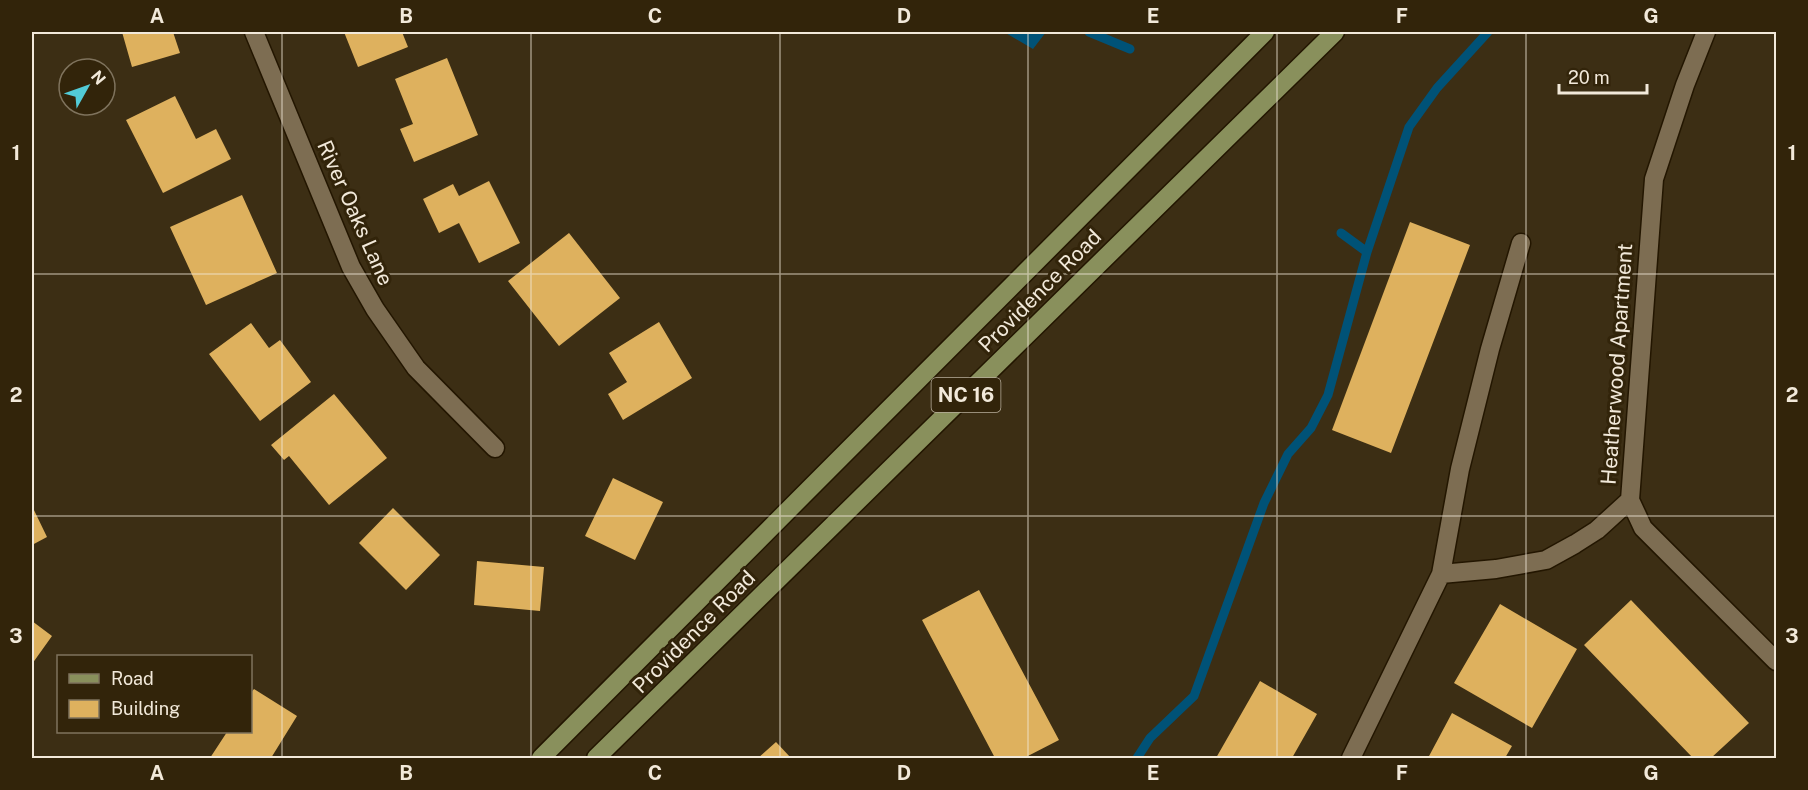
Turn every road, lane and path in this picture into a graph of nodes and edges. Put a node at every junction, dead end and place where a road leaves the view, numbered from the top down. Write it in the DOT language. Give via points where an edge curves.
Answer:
graph roads {
  1 [pos="254,32"];
  2 [pos="1265,32"];
  3 [pos="1335,32"];
  4 [pos="1706,32"];
  5 [pos="1521,243"];
  6 [pos="495,448"];
  7 [pos="1630,500"];
  8 [pos="1441,574"];
  9 [pos="1776,661"];
  10 [pos="541,759"];
  11 [pos="597,759"];
  12 [pos="1351,759"];
  1 -- 6 [label="street, River Oaks Lane" via="351,267 375,309 416,368"];
  2 -- 10 [label="main road, Providence Road / NC 16"];
  3 -- 11 [label="main road, Providence Road / NC 16"];
  4 -- 7 [label="street, Heatherwood Apartment" via="1654,179"];
  5 -- 8 [label="street" via="1460,469"];
  7 -- 8 [label="street, Heatherwood Apartment" via="1590,535 1546,560"];
  7 -- 9 [label="street" via="1643,528"];
  8 -- 12 [label="street"];
}
